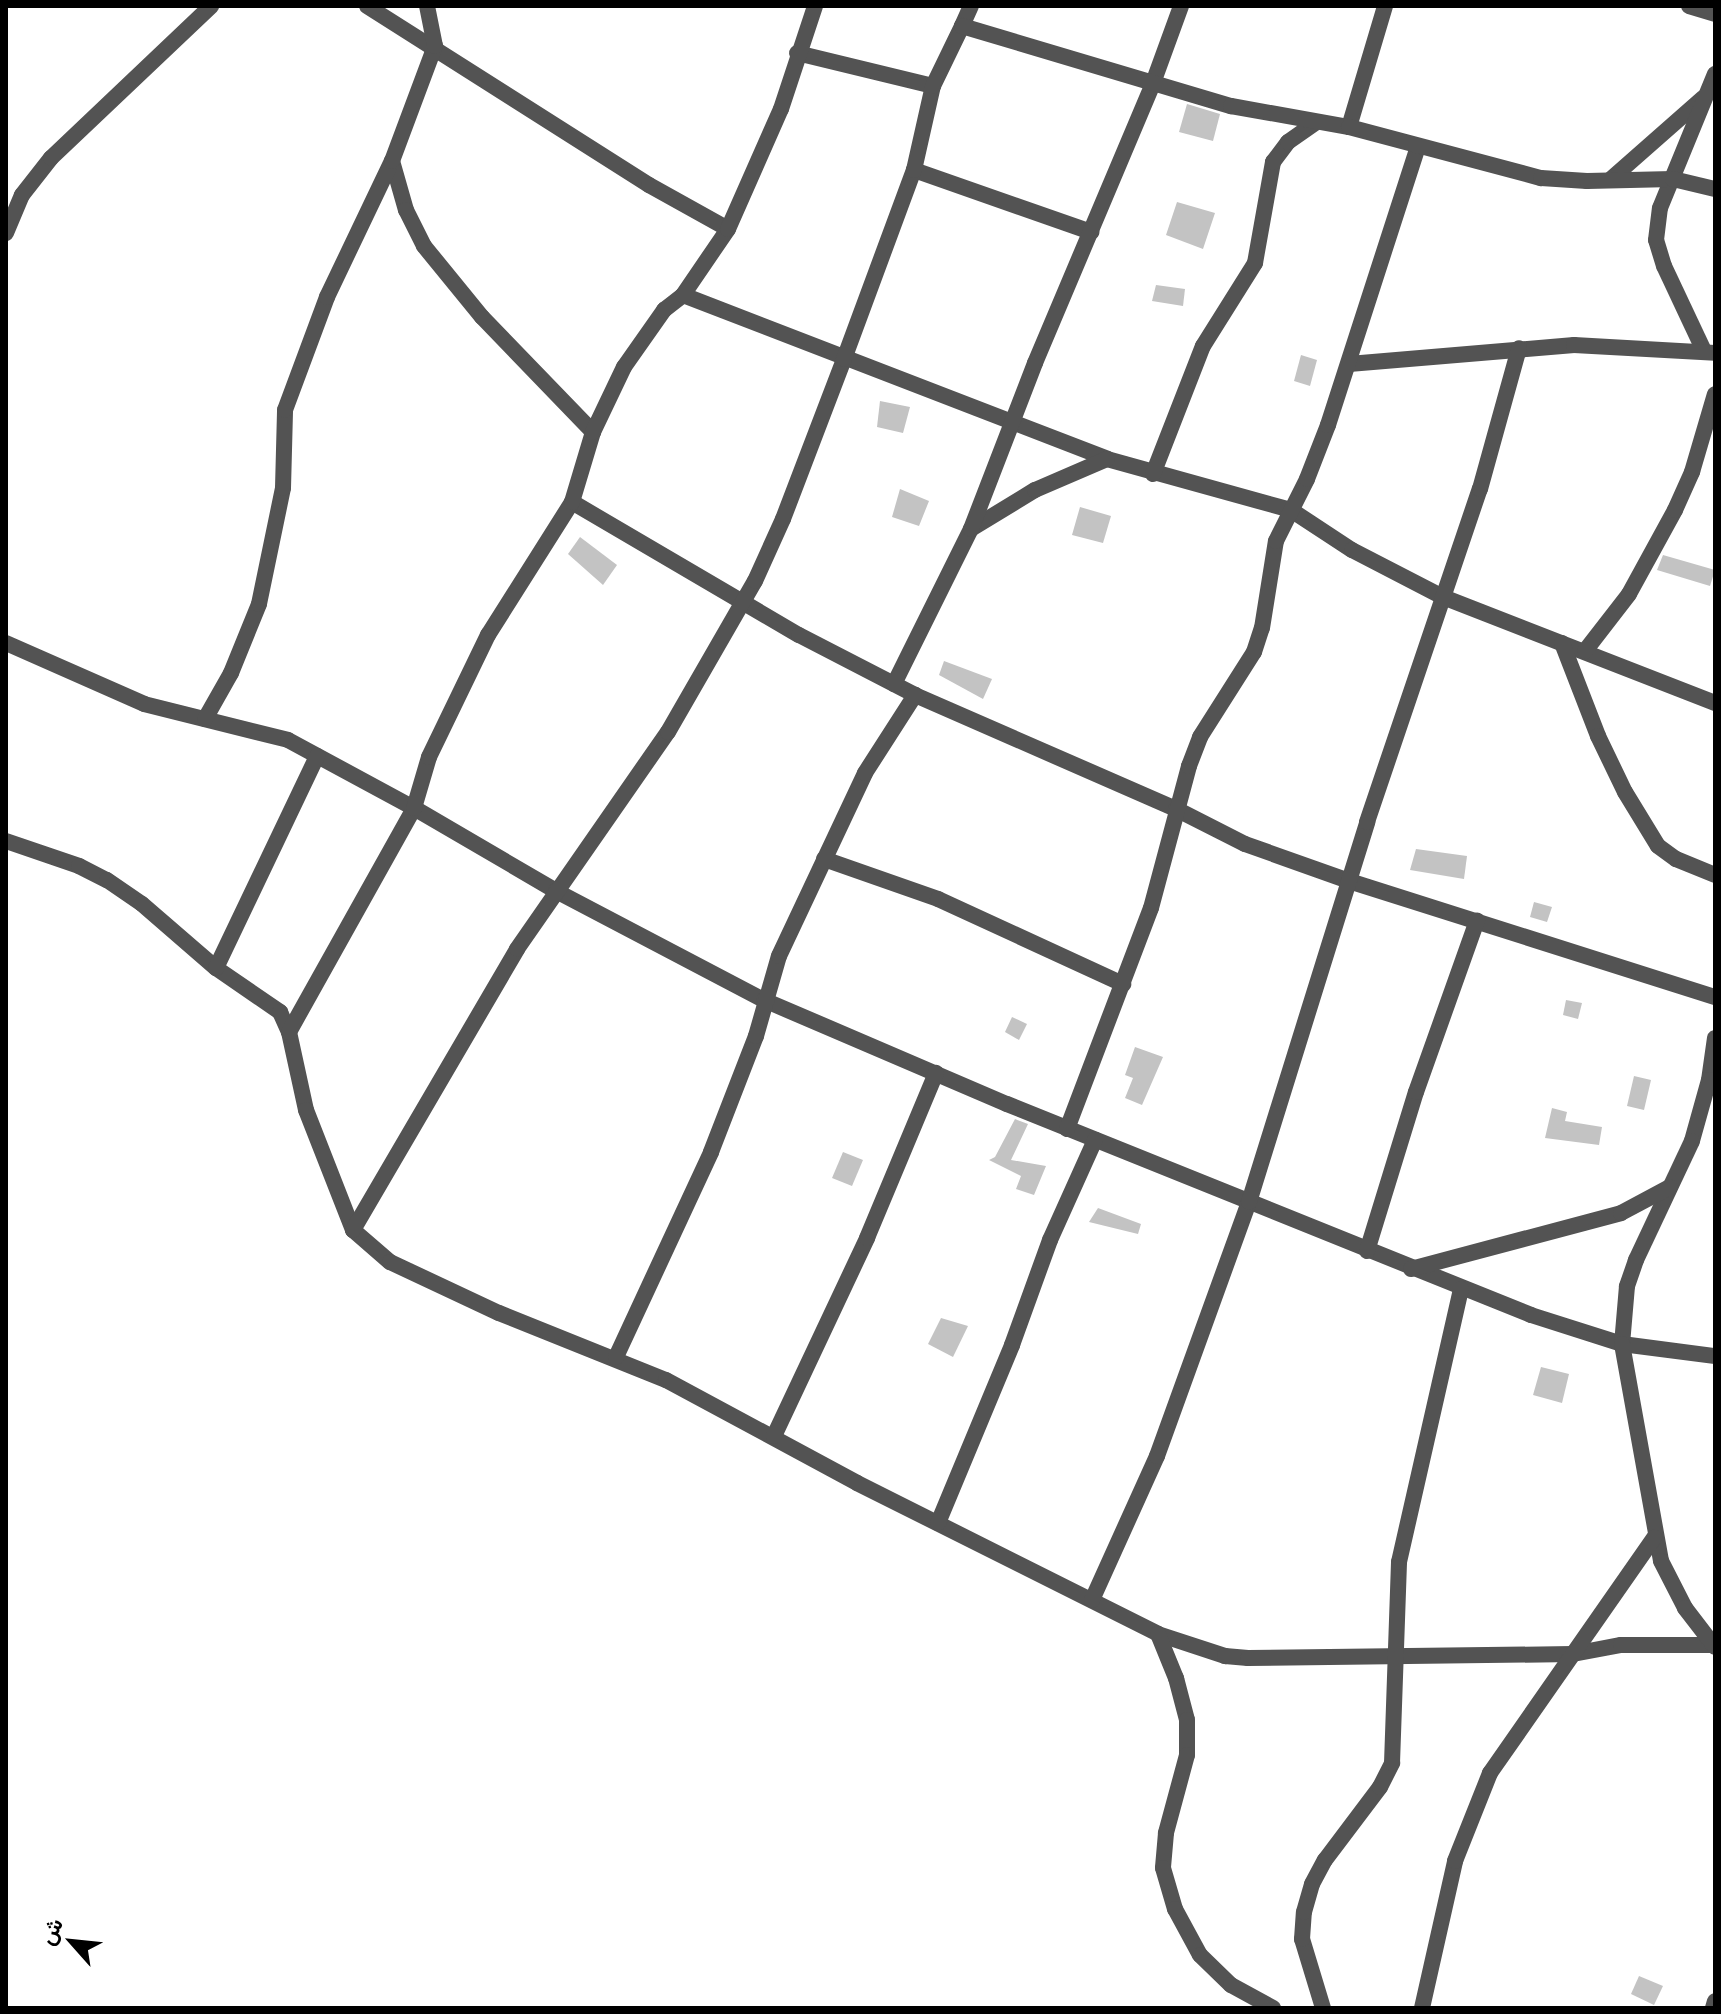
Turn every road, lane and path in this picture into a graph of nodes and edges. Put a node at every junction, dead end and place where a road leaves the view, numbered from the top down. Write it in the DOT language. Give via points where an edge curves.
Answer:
graph roads {
  1 [pos="211,6"];
  2 [pos="367,6"];
  3 [pos="427,6"];
  4 [pos="815,6"];
  5 [pos="960,6"];
  6 [pos="971,6"];
  7 [pos="1181,6"];
  8 [pos="1385,6"];
  9 [pos="1689,6"];
  10 [pos="1715,14"];
  11 [pos="962,26"];
  12 [pos="435,46"];
  13 [pos="797,53"];
  14 [pos="1715,74"];
  15 [pos="1153,83"];
  16 [pos="933,86"];
  17 [pos="1709,91"];
  18 [pos="1317,122"];
  19 [pos="1349,127"];
  20 [pos="1418,146"];
  21 [pos="392,161"];
  22 [pos="914,170"];
  23 [pos="1611,179"];
  24 [pos="1673,179"];
  25 [pos="1715,189"];
  26 [pos="728,229"];
  27 [pos="1091,232"];
  28 [pos="6,233"];
  29 [pos="683,295"];
  30 [pos="1519,348"];
  31 [pos="1710,352"];
  32 [pos="844,359"];
  33 [pos="1349,364"];
  34 [pos="1715,394"];
  35 [pos="1012,423"];
  36 [pos="593,432"];
  37 [pos="1107,459"];
  38 [pos="1153,474"];
  39 [pos="572,502"];
  40 [pos="1291,510"];
  41 [pos="971,529"];
  42 [pos="1443,597"];
  43 [pos="743,603"];
  44 [pos="6,643"];
  45 [pos="1562,643"];
  46 [pos="1585,651"];
  47 [pos="894,684"];
  48 [pos="915,695"];
  49 [pos="1715,703"];
  50 [pos="205,719"];
  51 [pos="317,756"];
  52 [pos="414,808"];
  53 [pos="1176,809"];
  54 [pos="6,841"];
  55 [pos="824,859"];
  56 [pos="1715,875"];
  57 [pos="1349,881"];
  58 [pos="556,891"];
  59 [pos="1477,921"];
  60 [pos="216,968"];
  61 [pos="1123,984"];
  62 [pos="1715,995"];
  63 [pos="764,1000"];
  64 [pos="1715,1006"];
  65 [pos="289,1032"];
  66 [pos="1715,1038"];
  67 [pos="936,1073"];
  68 [pos="1067,1129"];
  69 [pos="1095,1140"];
  70 [pos="1671,1186"];
  71 [pos="1249,1202"];
  72 [pos="353,1230"];
  73 [pos="1367,1251"];
  74 [pos="1411,1269"];
  75 [pos="1461,1289"];
  76 [pos="1622,1344"];
  77 [pos="1715,1356"];
  78 [pos="616,1357"];
  79 [pos="774,1436"];
  80 [pos="938,1523"];
  81 [pos="1654,1538"];
  82 [pos="1092,1600"];
  83 [pos="1158,1634"];
  84 [pos="1714,1646"];
  85 [pos="1573,1654"];
  86 [pos="1398,1656"];
  87 [pos="1715,2001"];
  88 [pos="1273,2008"];
  89 [pos="1323,2008"];
  90 [pos="1422,2008"];
  91 [pos="1713,2008"];
  1 -- 28 [label="street" via="35,176"];
  2 -- 12 [label="street"];
  3 -- 12 [label="street"];
  4 -- 13 [label="street"];
  5 -- 11 [label="street"];
  6 -- 11 [label="street"];
  7 -- 15 [label="street"];
  8 -- 19 [label="street"];
  9 -- 10 [label="street"];
  11 -- 15 [label="street"];
  11 -- 16 [label="street"];
  12 -- 21 [label="street"];
  12 -- 26 [label="street" via="649,185"];
  13 -- 16 [label="street"];
  13 -- 26 [label="street" via="781,109"];
  14 -- 17 [label="street"];
  15 -- 18 [label="street" via="1231,106"];
  15 -- 27 [label="street"];
  16 -- 22 [label="street"];
  17 -- 23 [label="street"];
  17 -- 24 [label="street"];
  18 -- 19 [label="street"];
  18 -- 38 [label="street" via="1288,142 1273,162 1255,263 1203,346"];
  19 -- 20 [label="street"];
  20 -- 23 [label="street" via="1541,178"];
  20 -- 33 [label="street"];
  21 -- 36 [label="street" via="406,210 424,246 482,317"];
  21 -- 50 [label="street" via="327,297 285,410 283,488 259,604"];
  22 -- 27 [label="street"];
  22 -- 32 [label="street"];
  23 -- 24 [label="street"];
  24 -- 25 [label="street"];
  24 -- 31 [label="street" via="1660,208 1656,240 1664,266"];
  26 -- 29 [label="street"];
  27 -- 35 [label="street"];
  29 -- 32 [label="street"];
  29 -- 36 [label="street" via="643,337"];
  30 -- 31 [label="street" via="1604,345"];
  30 -- 33 [label="street"];
  30 -- 42 [label="street"];
  32 -- 35 [label="street"];
  32 -- 43 [label="street" via="783,519"];
  33 -- 40 [label="street"];
  34 -- 46 [label="street" via="1675,510 1629,594"];
  35 -- 37 [label="street"];
  35 -- 41 [label="street"];
  36 -- 39 [label="street"];
  37 -- 38 [label="street"];
  37 -- 41 [label="street" via="1035,490"];
  38 -- 40 [label="street"];
  39 -- 43 [label="street"];
  39 -- 52 [label="street" via="461,686 429,757"];
  40 -- 42 [label="street" via="1352,550"];
  40 -- 53 [label="street" via="1274,550 1254,652 1200,737"];
  41 -- 47 [label="street"];
  42 -- 45 [label="street"];
  42 -- 57 [label="street"];
  43 -- 47 [label="street"];
  43 -- 58 [label="street" via="668,732"];
  44 -- 50 [label="street" via="132,699"];
  45 -- 46 [label="street"];
  45 -- 56 [label="street" via="1598,736 1658,846"];
  46 -- 49 [label="street"];
  47 -- 48 [label="street"];
  48 -- 53 [label="street"];
  48 -- 55 [label="street" via="865,773"];
  50 -- 51 [label="street" via="288,740"];
  51 -- 52 [label="street"];
  51 -- 60 [label="street"];
  52 -- 58 [label="street"];
  52 -- 65 [label="street"];
  53 -- 57 [label="street" via="1245,844"];
  53 -- 61 [label="street" via="1151,908"];
  54 -- 60 [label="street" via="107,880"];
  55 -- 61 [label="street" via="938,899"];
  55 -- 63 [label="street"];
  57 -- 59 [label="street"];
  57 -- 71 [label="street"];
  58 -- 63 [label="street"];
  58 -- 72 [label="street"];
  59 -- 62 [label="street"];
  59 -- 73 [label="street"];
  60 -- 65 [label="street" via="269,1001"];
  61 -- 68 [label="street"];
  62 -- 64 [label="street"];
  63 -- 67 [label="street"];
  63 -- 78 [label="street" via="756,1036 711,1152"];
  65 -- 72 [label="street" via="306,1110"];
  66 -- 70 [label="street" via="1702,1108"];
  67 -- 68 [label="street"];
  67 -- 79 [label="street"];
  68 -- 69 [label="street"];
  69 -- 71 [label="street"];
  69 -- 80 [label="street" via="1054,1229"];
  70 -- 74 [label="street" via="1621,1213"];
  70 -- 76 [label="street" via="1631,1273"];
  71 -- 73 [label="street"];
  71 -- 82 [label="street" via="1157,1456"];
  72 -- 78 [label="street" via="390,1262 499,1313"];
  73 -- 74 [label="street"];
  74 -- 75 [label="street"];
  75 -- 76 [label="street"];
  75 -- 86 [label="street" via="1399,1562"];
  76 -- 77 [label="street"];
  76 -- 81 [label="street"];
  78 -- 79 [label="street"];
  79 -- 80 [label="street"];
  80 -- 82 [label="street"];
  81 -- 84 [label="street" via="1670,1586"];
  81 -- 85 [label="street"];
  82 -- 83 [label="street"];
  83 -- 86 [label="street" via="1225,1656"];
  83 -- 88 [label="street" via="1187,1720 1187,1755 1166,1833 1163,1868 1175,1909 1200,1955 1231,1985"];
  84 -- 85 [label="street" via="1621,1645"];
  85 -- 86 [label="street"];
  85 -- 90 [label="street" via="1490,1773 1472,1811 1442,1909"];
  86 -- 89 [label="street" via="1388,1774 1325,1860 1304,1912 1302,1939"];
  87 -- 91 [label="street"];
}
